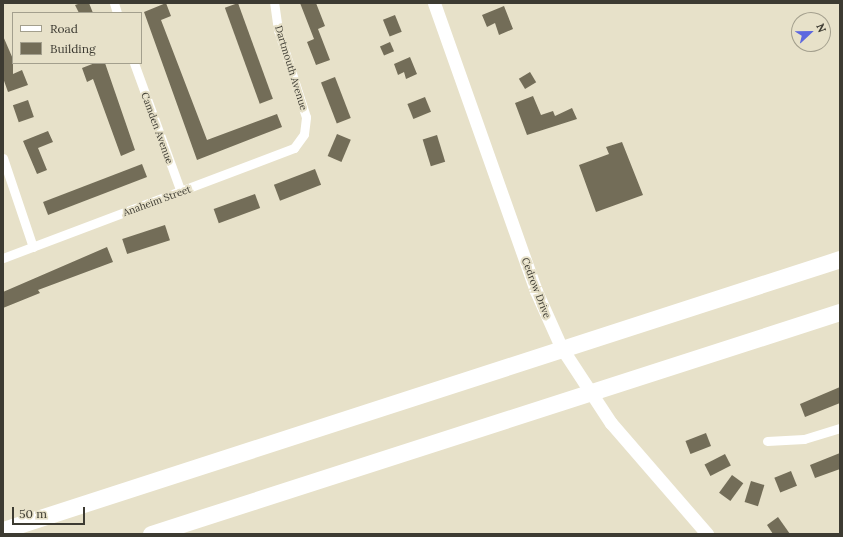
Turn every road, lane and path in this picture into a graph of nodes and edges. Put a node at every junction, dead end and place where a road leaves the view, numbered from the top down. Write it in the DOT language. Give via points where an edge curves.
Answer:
graph roads {
  1 [pos="274,3"];
  2 [pos="434,3"];
  3 [pos="134,64"];
  4 [pos="304,134"];
  5 [pos="3,158"];
  6 [pos="181,192"];
  7 [pos="33,247"];
  8 [pos="3,258"];
  9 [pos="840,259"];
  10 [pos="840,312"];
  11 [pos="840,428"];
  12 [pos="767,441"];
  13 [pos="3,530"];
  14 [pos="151,534"];
  15 [pos="707,534"];
  1 -- 4 [label="street, Dartmouth Avenue" via="278,30 306,117"];
  2 -- 15 [label="street, Cedrow Drive" via="548,319 576,374 611,423"];
  3 -- 6 [label="street, Camden Avenue"];
  4 -- 6 [label="street, Anaheim Street" via="289,151"];
  5 -- 7 [label="street"];
  6 -- 7 [label="street, Anaheim Street"];
  7 -- 8 [label="street, Anaheim Street"];
  9 -- 13 [label="highway"];
  10 -- 14 [label="highway"];
  11 -- 12 [label="street" via="804,440"];
}
